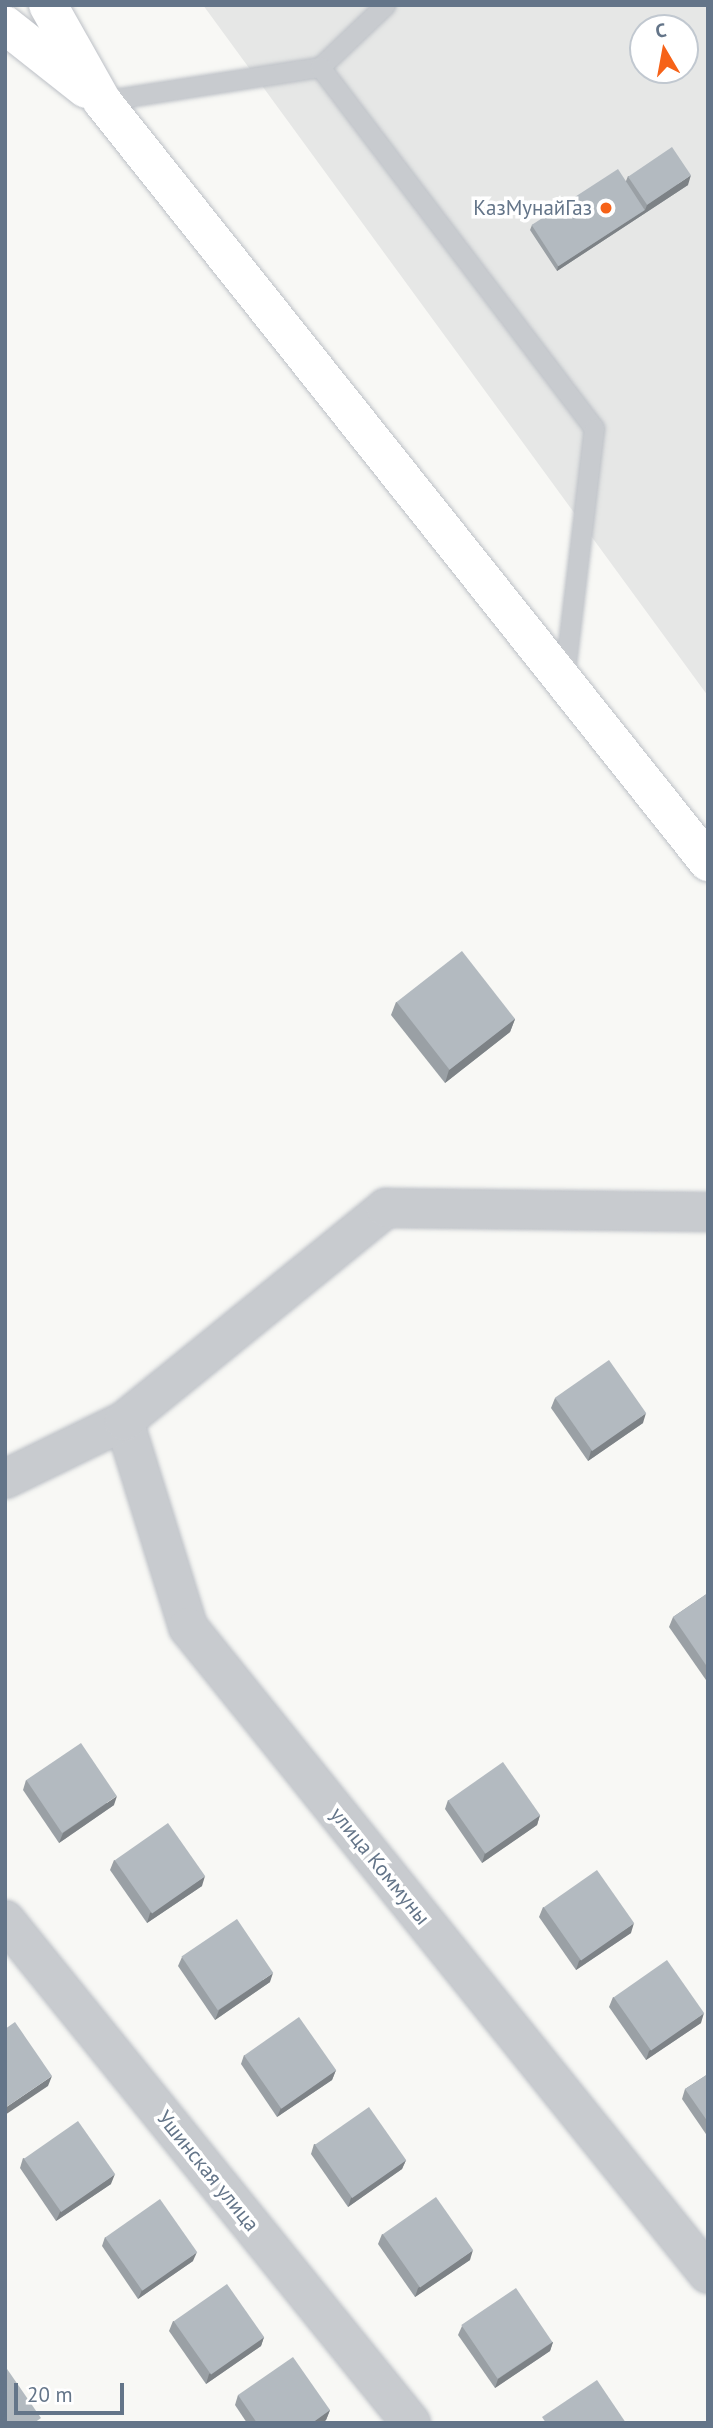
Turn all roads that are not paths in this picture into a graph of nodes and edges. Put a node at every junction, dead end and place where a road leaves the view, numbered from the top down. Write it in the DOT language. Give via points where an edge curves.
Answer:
graph roads {
  1 [pos="48,5"];
  2 [pos="385,5"];
  3 [pos="5,24"];
  4 [pos="320,67"];
  5 [pos="102,101"];
  6 [pos="564,680"];
  7 [pos="708,862"];
  8 [pos="708,1212"];
  9 [pos="124,1421"];
  10 [pos="5,1479"];
  11 [pos="5,1920"];
  12 [pos="708,2274"];
  13 [pos="411,2423"];
  1 -- 5 [label="main road"];
  2 -- 4 [label="lane"];
  3 -- 5 [label="main road"];
  4 -- 5 [label="lane"];
  4 -- 6 [label="lane" via="594,428"];
  5 -- 6 [label="main road"];
  6 -- 7 [label="main road"];
  8 -- 9 [label="street" via="386,1208"];
  9 -- 10 [label="street"];
  9 -- 12 [label="street, улица Коммуны" via="188,1627"];
  11 -- 13 [label="street, Ушинская улица"];
}
